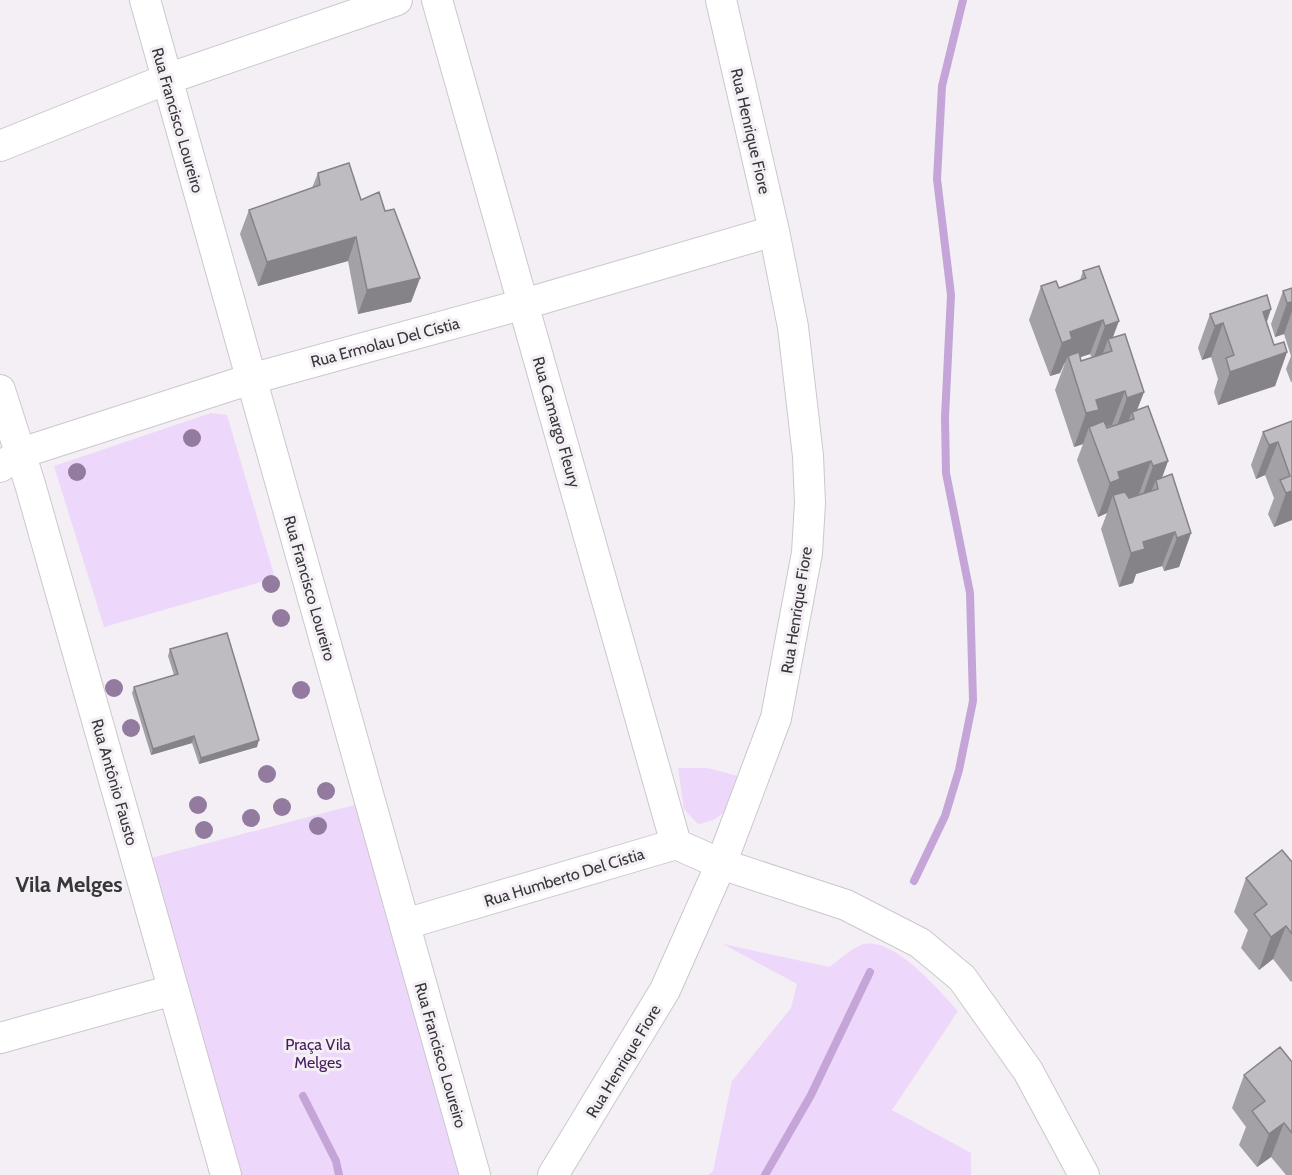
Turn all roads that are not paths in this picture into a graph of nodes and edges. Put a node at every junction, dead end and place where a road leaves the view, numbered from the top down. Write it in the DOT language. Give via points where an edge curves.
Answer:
graph roads {
  1 [pos="145,0"];
  2 [pos="397,0"];
  3 [pos="437,0"];
  4 [pos="721,0"];
  5 [pos="167,79"];
  6 [pos="0,146"];
  7 [pos="774,231"];
  8 [pos="524,304"];
  9 [pos="251,379"];
  10 [pos="0,390"];
  11 [pos="10,460"];
  12 [pos="676,844"];
  13 [pos="721,864"];
  14 [pos="405,924"];
  15 [pos="173,990"];
  16 [pos="0,1038"];
  17 [pos="226,1175"];
  18 [pos="475,1175"];
  19 [pos="553,1175"];
  20 [pos="1084,1175"];
  1 -- 5 [label="street, Rua Francisco Loureiro"];
  2 -- 5 [label="street"];
  3 -- 8 [label="street, Rua Camargo Fleury"];
  4 -- 7 [label="street, Rua Henrique Fiore"];
  5 -- 6 [label="street"];
  5 -- 9 [label="street, Rua Francisco Loureiro"];
  7 -- 8 [label="street, Rua Ermolau Del Cístia"];
  7 -- 13 [label="street, Rua Henrique Fiore" via="793,327 808,456 807,553 777,718"];
  8 -- 9 [label="street, Rua Ermolau Del Cístia"];
  8 -- 12 [label="street, Rua Camargo Fleury"];
  9 -- 11 [label="street, Rua Ermolau Del Cístia"];
  9 -- 14 [label="street, Rua Francisco Loureiro"];
  10 -- 11 [label="street, Rua Antônio Fausto"];
  11 -- 15 [label="street, Rua Antônio Fausto"];
  12 -- 13 [label="street"];
  12 -- 14 [label="street, Rua Humberto Del Cístia"];
  13 -- 19 [label="street, Rua Henrique Fiore" via="665,990"];
  13 -- 20 [label="street" via="871,915 920,943 962,978 1028,1071"];
  14 -- 18 [label="street, Rua Francisco Loureiro"];
  15 -- 16 [label="street"];
  15 -- 17 [label="street, Rua Antônio Fausto"];
}
